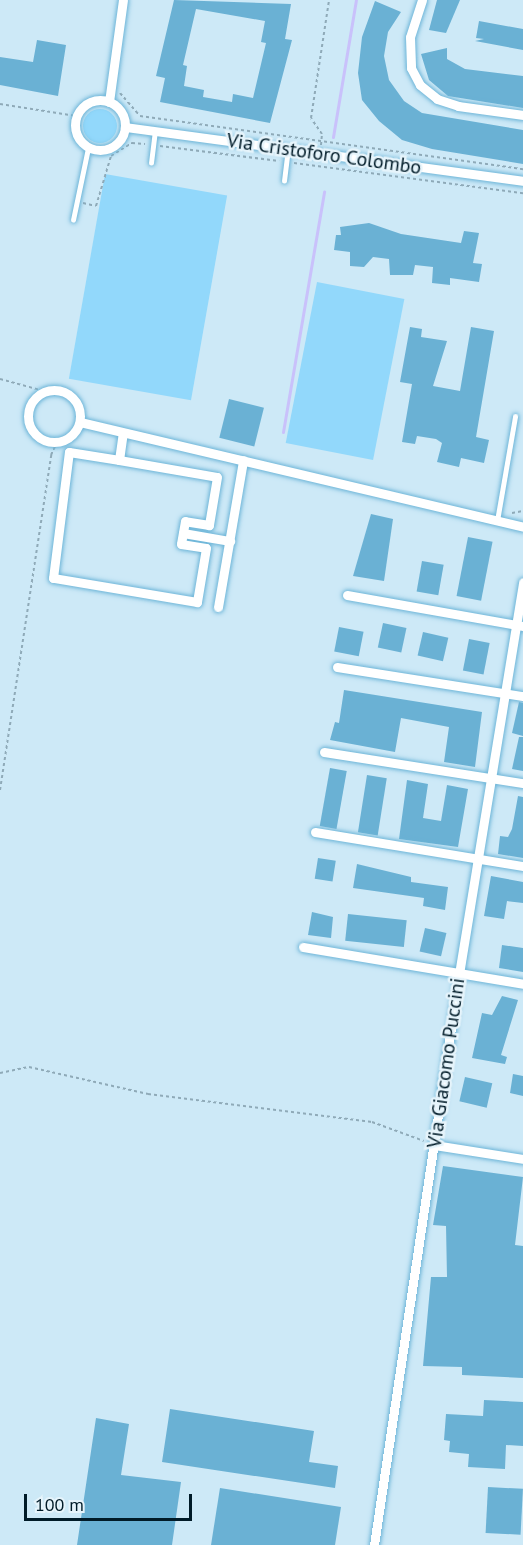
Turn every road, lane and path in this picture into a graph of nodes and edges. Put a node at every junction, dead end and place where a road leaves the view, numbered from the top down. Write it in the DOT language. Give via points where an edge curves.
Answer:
graph roads {
  1 [pos="123,0"];
  2 [pos="329,0"];
  3 [pos="422,0"];
  4 [pos="120,92"];
  5 [pos="109,102"];
  6 [pos="0,104"];
  7 [pos="523,115"];
  8 [pos="76,116"];
  9 [pos="125,127"];
  10 [pos="155,132"];
  11 [pos="322,141"];
  12 [pos="153,145"];
  13 [pos="88,148"];
  14 [pos="288,150"];
  15 [pos="320,154"];
  16 [pos="287,162"];
  17 [pos="151,163"];
  18 [pos="318,166"];
  19 [pos="523,169"];
  20 [pos="284,181"];
  21 [pos="523,181"];
  22 [pos="523,193"];
  23 [pos="77,202"];
  24 [pos="73,220"];
  25 [pos="0,380"];
  26 [pos="44,391"];
  27 [pos="515,417"];
  28 [pos="80,422"];
  29 [pos="123,433"];
  30 [pos="57,442"];
  31 [pos="119,460"];
  32 [pos="243,460"];
  33 [pos="498,521"];
  34 [pos="523,526"];
  35 [pos="183,533"];
  36 [pos="230,541"];
  37 [pos="523,582"];
  38 [pos="347,595"];
  39 [pos="218,607"];
  40 [pos="520,625"];
  41 [pos="337,667"];
  42 [pos="506,694"];
  43 [pos="523,696"];
  44 [pos="324,752"];
  45 [pos="492,779"];
  46 [pos="523,783"];
  47 [pos="0,790"];
  48 [pos="315,832"];
  49 [pos="480,860"];
  50 [pos="523,866"];
  51 [pos="303,947"];
  52 [pos="459,974"];
  53 [pos="523,984"];
  54 [pos="0,1073"];
  55 [pos="434,1145"];
  56 [pos="523,1159"];
  57 [pos="374,1545"];
  1 -- 5 [label="street"];
  2 -- 11 [label="path" via="311,117"];
  3 -- 7 [label="street" via="410,38 411,68 420,86 437,99 458,106"];
  4 -- 11 [label="path" via="140,116"];
  5 -- 8 [label="street" via="93,101"];
  5 -- 9 [label="street" via="121,112"];
  6 -- 8 [label="path"];
  8 -- 13 [label="street" via="76,136"];
  9 -- 10 [label="street, Via Cristoforo Colombo"];
  9 -- 13 [label="street" via="113,148"];
  10 -- 12 [label="lane"];
  10 -- 14 [label="street, Via Cristoforo Colombo"];
  11 -- 15 [label="path"];
  11 -- 19 [label="path"];
  12 -- 16 [label="path"];
  12 -- 17 [label="lane"];
  12 -- 23 [label="path" via="132,143 111,156 96,206"];
  13 -- 23 [label="lane"];
  14 -- 15 [label="street, Via Cristoforo Colombo"];
  14 -- 16 [label="lane"];
  15 -- 18 [label="path"];
  15 -- 21 [label="street, Via Cristoforo Colombo"];
  16 -- 18 [label="path"];
  16 -- 20 [label="lane"];
  18 -- 22 [label="path"];
  23 -- 24 [label="lane"];
  25 -- 26 [label="path"];
  26 -- 28 [label="street" via="68,393 79,405"];
  26 -- 30 [label="street" via="32,402 28,418 34,433"];
  27 -- 33 [label="lane"];
  28 -- 29 [label="street"];
  28 -- 30 [label="street" via="72,435"];
  29 -- 31 [label="street"];
  29 -- 32 [label="street"];
  30 -- 47 [label="path" via="51,455"];
  31 -- 35 [label="street" via="217,477 210,525 185,521"];
  31 -- 35 [label="street" via="69,452 53,578 197,602 206,548 181,544"];
  32 -- 33 [label="street"];
  32 -- 36 [label="street"];
  33 -- 34 [label="street"];
  35 -- 36 [label="street"];
  36 -- 39 [label="street"];
  37 -- 40 [label="street, Via Giacomo Puccini"];
  38 -- 40 [label="street"];
  40 -- 42 [label="street, Via Giacomo Puccini"];
  41 -- 42 [label="street"];
  42 -- 43 [label="street"];
  42 -- 45 [label="street, Via Giacomo Puccini"];
  44 -- 45 [label="street"];
  45 -- 46 [label="street"];
  45 -- 49 [label="street, Via Giacomo Puccini"];
  48 -- 49 [label="street"];
  49 -- 50 [label="street"];
  49 -- 52 [label="street, Via Giacomo Puccini"];
  51 -- 52 [label="street"];
  52 -- 53 [label="street"];
  52 -- 55 [label="street, Via Giacomo Puccini"];
  54 -- 55 [label="path" via="29,1067 148,1094 372,1122"];
  55 -- 56 [label="street"];
  55 -- 57 [label="street, Via Giacomo Puccini"];
}
